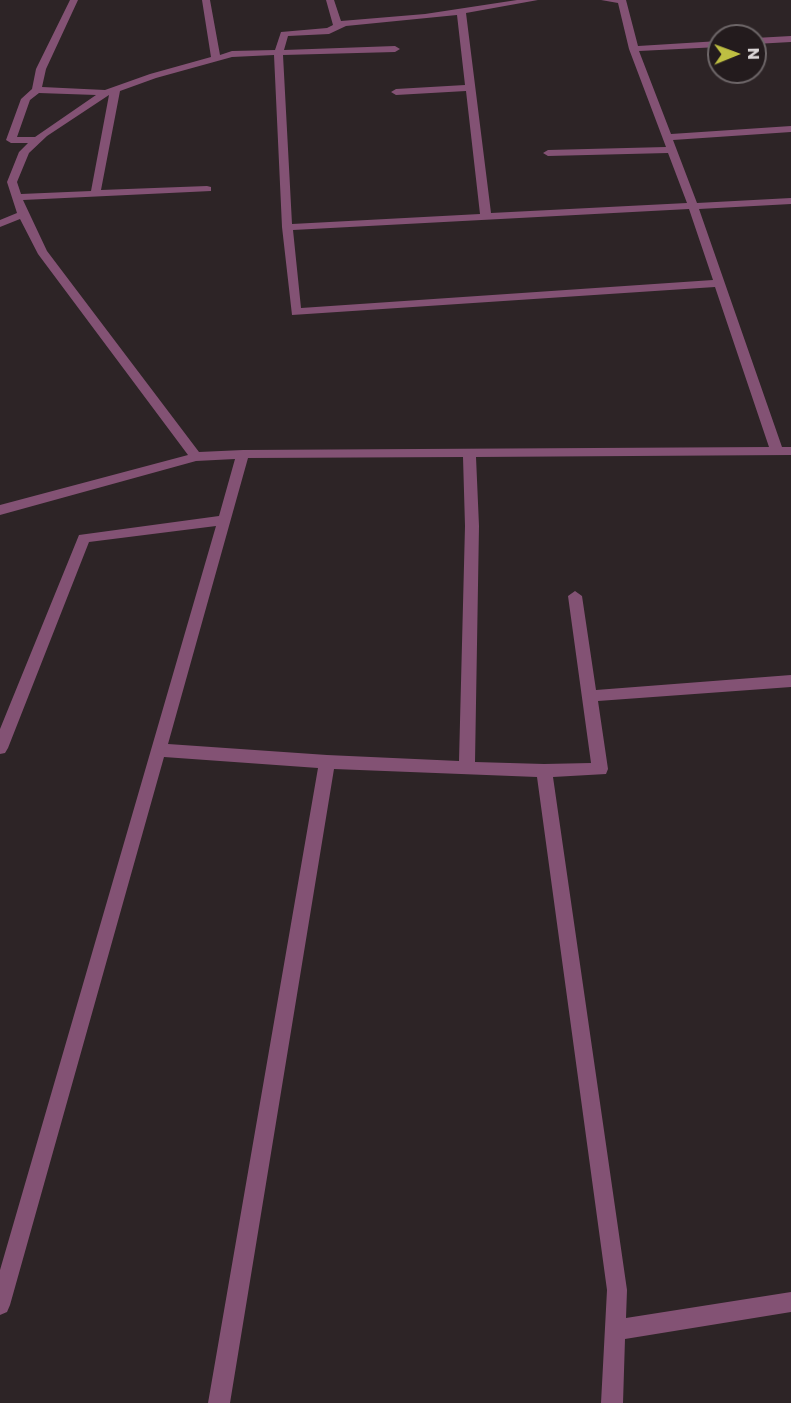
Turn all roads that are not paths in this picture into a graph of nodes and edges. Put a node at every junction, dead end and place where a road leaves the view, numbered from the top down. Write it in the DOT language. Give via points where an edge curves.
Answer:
graph roads {
  1 [pos="74,0"];
  2 [pos="206,0"];
  3 [pos="330,0"];
  4 [pos="534,0"];
  5 [pos="605,0"];
  6 [pos="485,4"];
  7 [pos="461,10"];
  8 [pos="338,27"];
  9 [pos="791,39"];
  10 [pos="767,40"];
  11 [pos="707,45"];
  12 [pos="395,49"];
  13 [pos="634,49"];
  14 [pos="278,54"];
  15 [pos="216,60"];
  16 [pos="471,88"];
  17 [pos="37,90"];
  18 [pos="111,91"];
  19 [pos="396,92"];
  20 [pos="791,129"];
  21 [pos="667,137"];
  22 [pos="38,140"];
  23 [pos="672,150"];
  24 [pos="548,153"];
  25 [pos="207,189"];
  26 [pos="95,195"];
  27 [pos="17,197"];
  28 [pos="791,201"];
  29 [pos="693,206"];
  30 [pos="23,214"];
  31 [pos="486,218"];
  32 [pos="0,224"];
  33 [pos="287,227"];
  34 [pos="719,283"];
  35 [pos="784,451"];
  36 [pos="243,454"];
  37 [pos="469,454"];
  38 [pos="196,457"];
  39 [pos="0,510"];
  40 [pos="224,520"];
  41 [pos="575,596"];
  42 [pos="791,681"];
  43 [pos="590,696"];
  44 [pos="0,748"];
  45 [pos="159,750"];
  46 [pos="327,762"];
  47 [pos="467,767"];
  48 [pos="544,771"];
  49 [pos="791,1302"];
  50 [pos="0,1305"];
  51 [pos="615,1330"];
  52 [pos="219,1403"];
  53 [pos="612,1403"];
  1 -- 17 [label="street" via="41,69"];
  2 -- 15 [label="street"];
  3 -- 8 [label="street"];
  4 -- 6 [label="street"];
  5 -- 13 [label="street" via="622,1"];
  6 -- 7 [label="street"];
  7 -- 8 [label="street" via="344,23"];
  7 -- 16 [label="street"];
  8 -- 14 [label="street" via="284,34"];
  9 -- 10 [label="street"];
  11 -- 13 [label="street"];
  12 -- 14 [label="street"];
  13 -- 21 [label="street"];
  14 -- 15 [label="street" via="232,54"];
  14 -- 33 [label="street"];
  15 -- 18 [label="street" via="190,64"];
  16 -- 19 [label="street"];
  16 -- 31 [label="street"];
  17 -- 18 [label="street"];
  17 -- 22 [label="street" via="26,99 11,140"];
  18 -- 22 [label="street"];
  18 -- 26 [label="street"];
  20 -- 21 [label="street"];
  21 -- 23 [label="street"];
  22 -- 27 [label="street" via="24,152 12,182"];
  23 -- 24 [label="street"];
  23 -- 29 [label="street"];
  25 -- 26 [label="street"];
  26 -- 27 [label="street"];
  27 -- 30 [label="street"];
  28 -- 29 [label="street"];
  29 -- 31 [label="street"];
  29 -- 34 [label="street"];
  30 -- 32 [label="street"];
  30 -- 38 [label="street" via="42,252"];
  31 -- 33 [label="street"];
  33 -- 34 [label="street" via="296,312"];
  34 -- 35 [label="street"];
  35 -- 37 [label="street"];
  36 -- 37 [label="street"];
  36 -- 38 [label="street"];
  36 -- 40 [label="street"];
  37 -- 47 [label="street" via="472,526"];
  38 -- 39 [label="street"];
  40 -- 44 [label="street" via="84,538"];
  40 -- 45 [label="street"];
  41 -- 43 [label="street"];
  42 -- 43 [label="street"];
  43 -- 48 [label="street" via="600,769"];
  45 -- 46 [label="street"];
  45 -- 50 [label="street"];
  46 -- 47 [label="street"];
  46 -- 52 [label="street"];
  47 -- 48 [label="street"];
  48 -- 51 [label="street" via="617,1290"];
  49 -- 51 [label="street"];
  51 -- 53 [label="street"];
}
